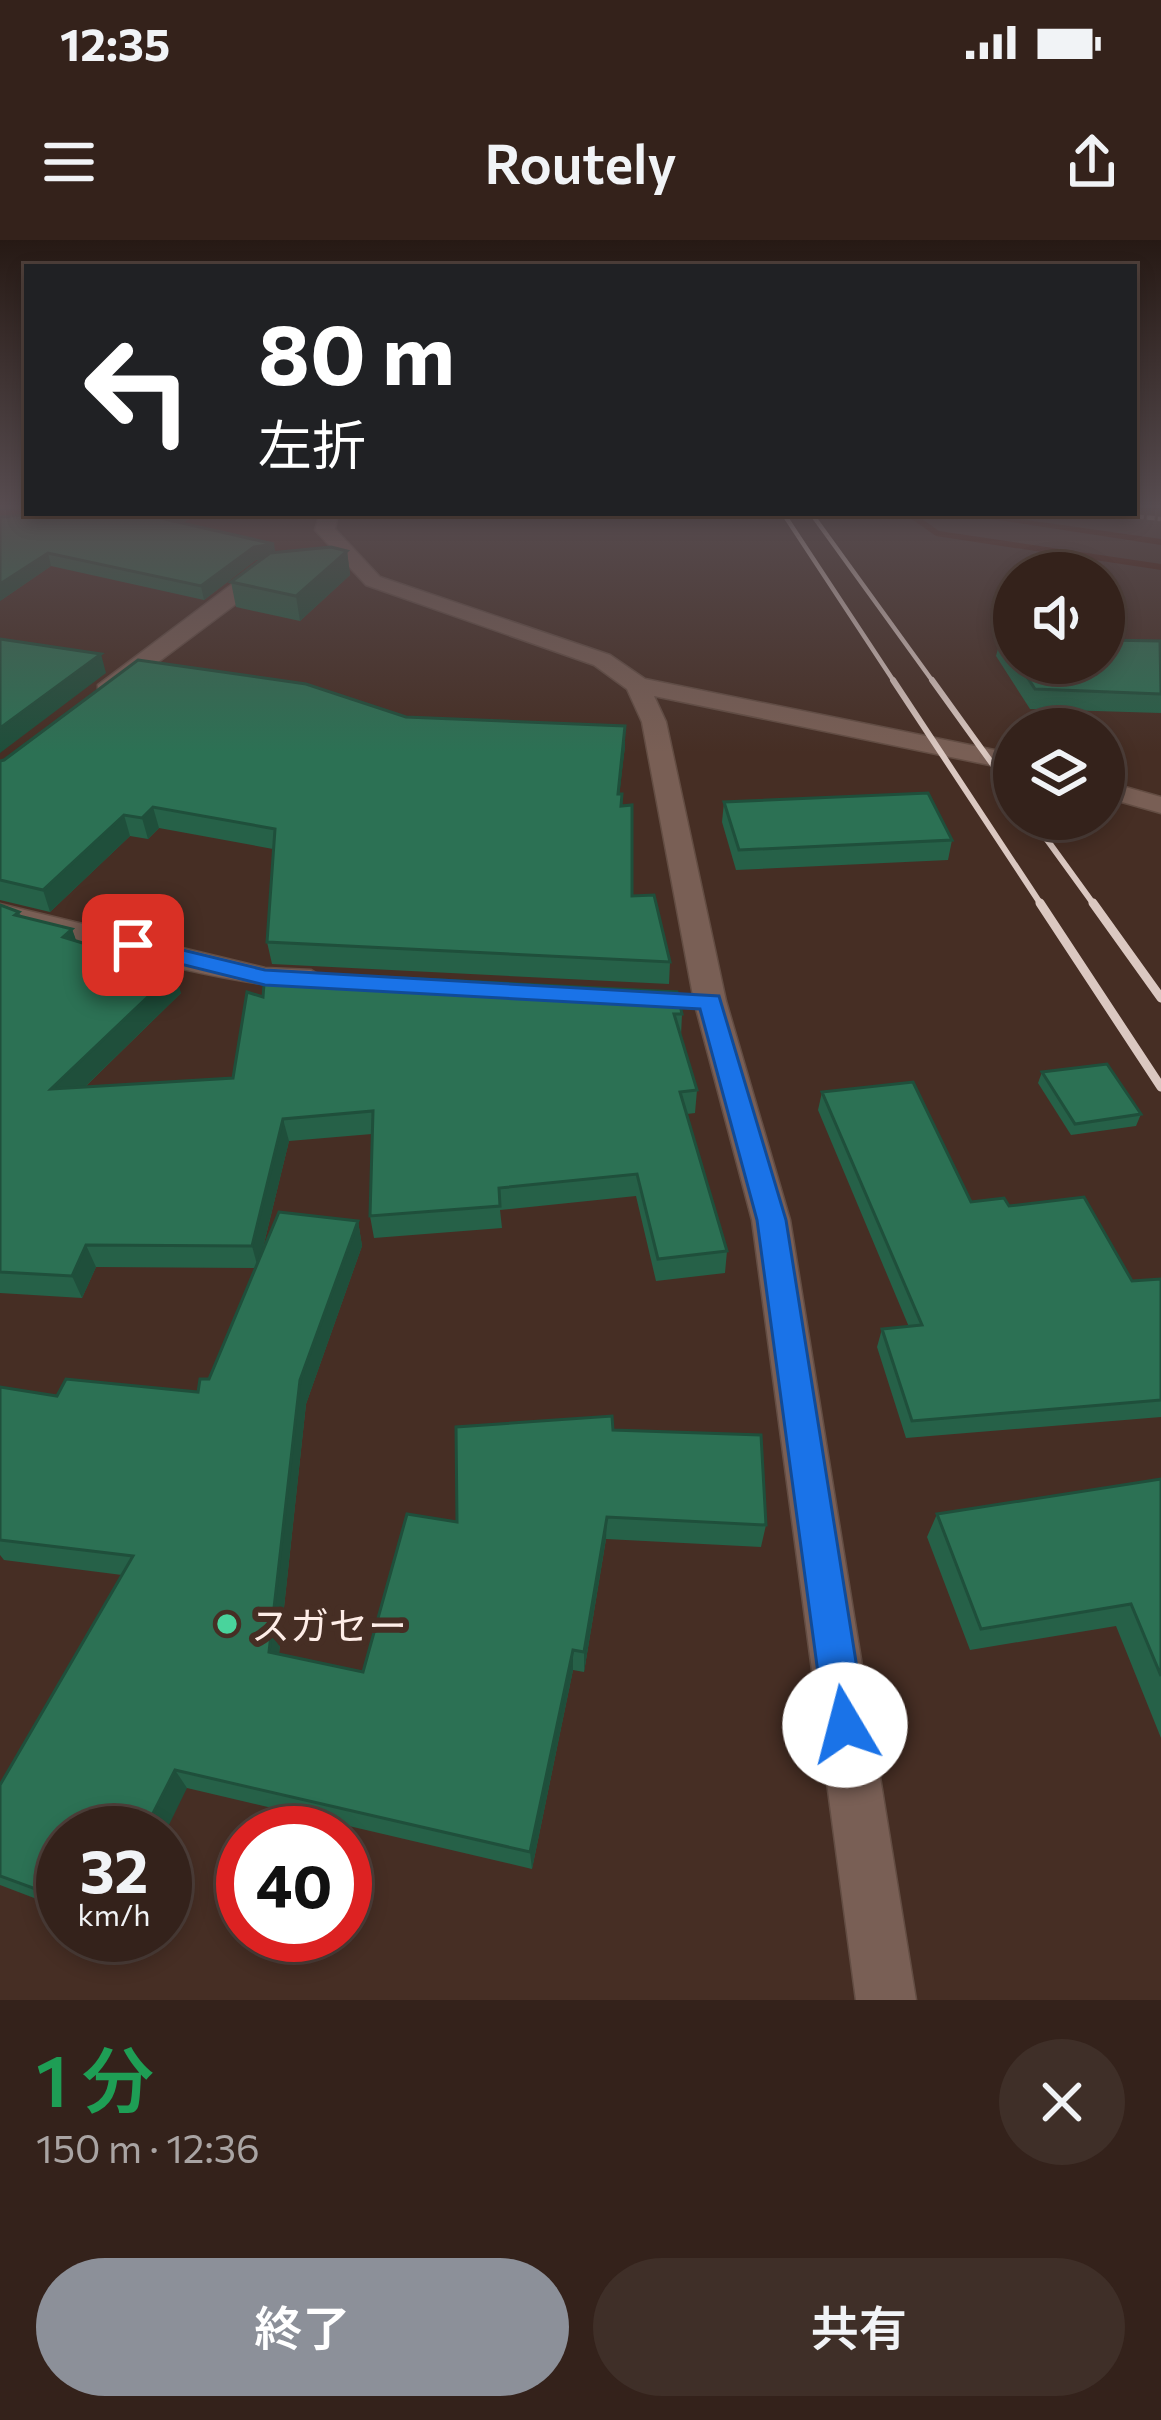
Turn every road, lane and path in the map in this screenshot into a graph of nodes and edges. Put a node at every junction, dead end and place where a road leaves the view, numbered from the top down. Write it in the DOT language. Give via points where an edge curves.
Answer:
graph roads {
  1 [pos="240,588"];
  2 [pos="396,588"];
  3 [pos="637,685"];
  4 [pos="95,698"];
  5 [pos="993,758"];
  6 [pos="1125,795"];
  7 [pos="1161,805"];
  8 [pos="0,913"];
  9 [pos="335,981"];
  10 [pos="886,2000"];
  1 -- 4 [label="street"];
  2 -- 3 [label="street" via="602,660"];
  3 -- 5 [label="street"];
  3 -- 10 [label="street" via="654,722 698,1001 771,1220"];
  6 -- 7 [label="street"];
  8 -- 9 [label="street" via="265,978"];
}
